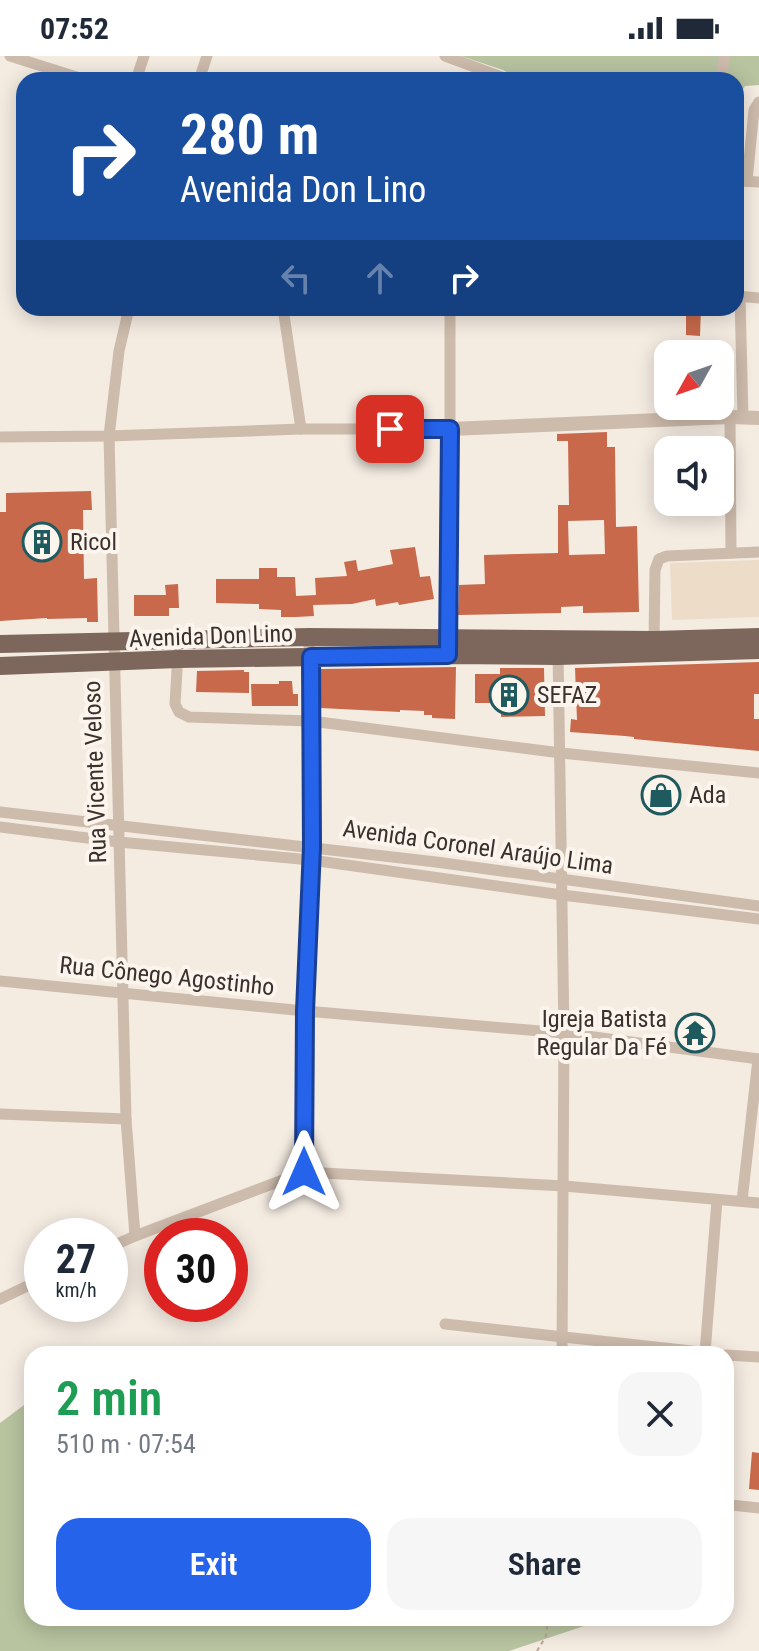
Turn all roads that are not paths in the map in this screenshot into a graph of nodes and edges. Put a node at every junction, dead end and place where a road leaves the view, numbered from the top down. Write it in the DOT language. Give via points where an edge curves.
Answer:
graph roads {
  1 [pos="10,56"];
  2 [pos="445,56"];
  3 [pos="61,72"];
  4 [pos="490,72"];
  5 [pos="759,102"];
  6 [pos="747,181"];
  7 [pos="127,316"];
  8 [pos="284,316"];
  9 [pos="450,316"];
  10 [pos="738,316"];
  11 [pos="736,417"];
  12 [pos="759,418"];
  13 [pos="301,429"];
  14 [pos="450,429"];
  15 [pos="109,436"];
  16 [pos="0,437"];
  17 [pos="759,552"];
  18 [pos="731,553"];
  19 [pos="309,637"];
  20 [pos="759,637"];
  21 [pos="113,641"];
  22 [pos="0,644"];
  23 [pos="448,646"];
  24 [pos="654,646"];
  25 [pos="558,647"];
  26 [pos="178,650"];
  27 [pos="759,650"];
  28 [pos="311,657"];
  29 [pos="113,663"];
  30 [pos="0,666"];
  31 [pos="311,721"];
  32 [pos="561,753"];
  33 [pos="759,773"];
  34 [pos="0,812"];
  35 [pos="120,824"];
  36 [pos="0,827"];
  37 [pos="218,836"];
  38 [pos="119,842"];
  39 [pos="312,847"];
  40 [pos="217,851"];
  41 [pos="311,860"];
  42 [pos="436,862"];
  43 [pos="436,877"];
  44 [pos="563,880"];
  45 [pos="653,892"];
  46 [pos="562,895"];
  47 [pos="732,903"];
  48 [pos="652,906"];
  49 [pos="759,906"];
  50 [pos="731,916"];
  51 [pos="759,919"];
  52 [pos="0,981"];
  53 [pos="123,994"];
  54 [pos="305,1011"];
  55 [pos="564,1033"];
  56 [pos="758,1059"];
  57 [pos="0,1114"];
  58 [pos="126,1119"];
  59 [pos="304,1172"];
  60 [pos="564,1186"];
  61 [pos="717,1200"];
  62 [pos="742,1201"];
  63 [pos="759,1203"];
  64 [pos="135,1236"];
  65 [pos="128,1239"];
  66 [pos="24,1288"];
  67 [pos="0,1299"];
  68 [pos="445,1324"];
  69 [pos="562,1338"];
  70 [pos="562,1346"];
  71 [pos="638,1346"];
  72 [pos="706,1346"];
  73 [pos="734,1355"];
  74 [pos="759,1357"];
  75 [pos="734,1505"];
  76 [pos="759,1508"];
  1 -- 3 [label="street"];
  2 -- 4 [label="street"];
  5 -- 6 [label="street"];
  7 -- 15 [label="street, Rua Vicente Veloso"];
  8 -- 13 [label="street"];
  9 -- 14 [label="street"];
  10 -- 11 [label="street"];
  11 -- 12 [label="street"];
  11 -- 14 [label="street"];
  11 -- 18 [label="street"];
  13 -- 14 [label="street"];
  13 -- 15 [label="street"];
  14 -- 23 [label="street"];
  15 -- 16 [label="street"];
  15 -- 21 [label="street, Rua Vicente Veloso"];
  17 -- 18 [label="street"];
  18 -- 24 [label="street" via="659,559"];
  19 -- 23 [label="main road, Avenida Don Lino"];
  19 -- 26 [label="main road, Avenida Don Lino"];
  19 -- 28 [label="street"];
  20 -- 24 [label="main road, Avenida Don Lino"];
  21 -- 22 [label="main road, Avenida Don Lino"];
  21 -- 26 [label="main road, Avenida Don Lino"];
  21 -- 29 [label="street, Rua Vicente Veloso"];
  23 -- 25 [label="main road, Avenida Don Lino"];
  23 -- 28 [label="main road, Avenida Don Lino"];
  24 -- 25 [label="main road, Avenida Don Lino"];
  24 -- 27 [label="main road, Avenida Don Lino"];
  25 -- 32 [label="street"];
  26 -- 28 [label="main road, Avenida Don Lino"];
  26 -- 29 [label="main road, Avenida Don Lino"];
  26 -- 31 [label="street" via="175,704 182,715"];
  28 -- 31 [label="street"];
  29 -- 30 [label="main road, Avenida Don Lino"];
  29 -- 35 [label="street, Rua Vicente Veloso"];
  31 -- 32 [label="street"];
  31 -- 39 [label="street"];
  32 -- 33 [label="street"];
  32 -- 44 [label="street"];
  34 -- 35 [label="street, Avenida Coronel Araújo Lima"];
  35 -- 37 [label="street, Avenida Coronel Araújo Lima"];
  35 -- 38 [label="street, Rua Vicente Veloso"];
  36 -- 38 [label="street, Avenida Coronel Araújo Lima"];
  37 -- 39 [label="street, Avenida Coronel Araújo Lima"];
  37 -- 40 [label="street"];
  38 -- 40 [label="street, Avenida Coronel Araújo Lima"];
  38 -- 53 [label="street, Rua Vicente Veloso"];
  39 -- 41 [label="street"];
  39 -- 42 [label="street, Avenida Coronel Araújo Lima"];
  40 -- 41 [label="street, Avenida Coronel Araújo Lima"];
  41 -- 43 [label="street, Avenida Coronel Araújo Lima"];
  41 -- 54 [label="street"];
  42 -- 43 [label="street"];
  42 -- 44 [label="street, Avenida Coronel Araújo Lima"];
  43 -- 46 [label="street, Avenida Coronel Araújo Lima"];
  44 -- 45 [label="street, Avenida Coronel Araújo Lima"];
  44 -- 46 [label="street"];
  45 -- 47 [label="street, Avenida Coronel Araújo Lima"];
  45 -- 48 [label="street"];
  46 -- 48 [label="street, Avenida Coronel Araújo Lima"];
  46 -- 55 [label="street"];
  47 -- 49 [label="street, Avenida Coronel Araújo Lima"];
  47 -- 50 [label="street"];
  48 -- 50 [label="street, Avenida Coronel Araújo Lima"];
  50 -- 51 [label="street, Avenida Coronel Araújo Lima"];
  52 -- 53 [label="street, Rua Cônego Agostinho"];
  53 -- 54 [label="street, Rua Cônego Agostinho"];
  53 -- 58 [label="street, Rua Vicente Veloso"];
  54 -- 55 [label="street, Rua Cônego Agostinho"];
  54 -- 59 [label="street"];
  55 -- 56 [label="street, Rua Cônego Agostinho"];
  55 -- 60 [label="street"];
  56 -- 62 [label="street"];
  57 -- 58 [label="street"];
  58 -- 64 [label="street, Rua Vicente Veloso"];
  59 -- 60 [label="street"];
  59 -- 64 [label="street"];
  60 -- 61 [label="street"];
  60 -- 69 [label="street"];
  61 -- 62 [label="street"];
  61 -- 72 [label="street"];
  62 -- 63 [label="street"];
  64 -- 65 [label="street"];
  66 -- 67 [label="street"];
  68 -- 69 [label="street"];
  69 -- 70 [label="street"];
  69 -- 71 [label="street"];
  73 -- 74 [label="street"];
  75 -- 76 [label="street"];
}
